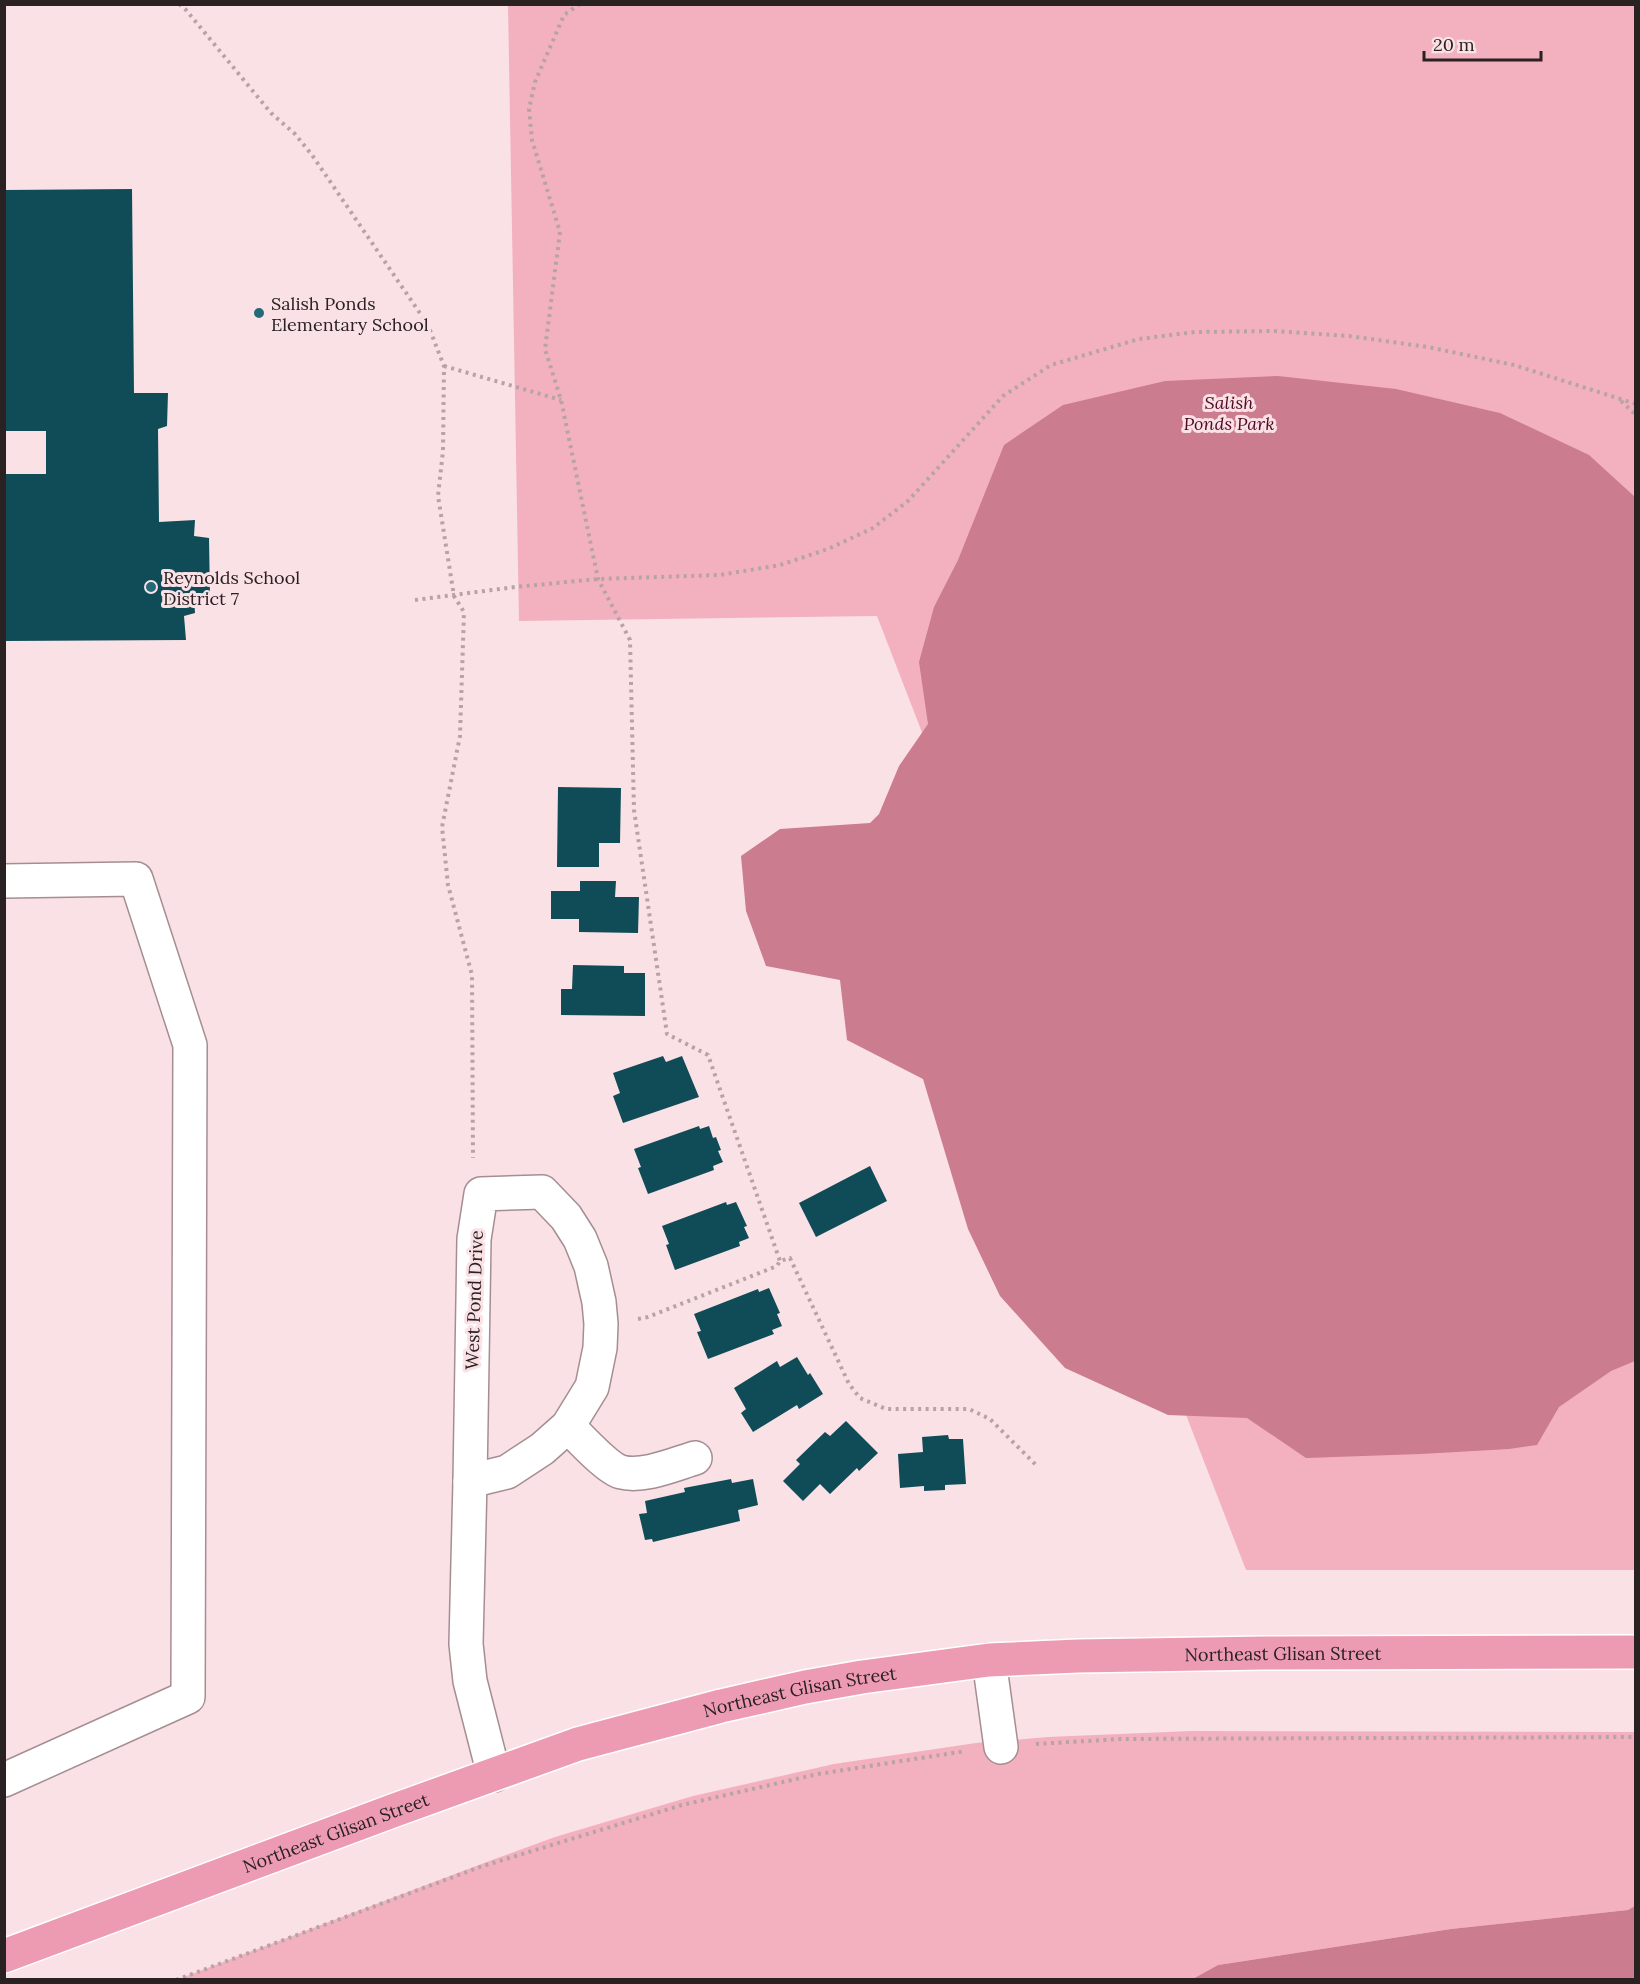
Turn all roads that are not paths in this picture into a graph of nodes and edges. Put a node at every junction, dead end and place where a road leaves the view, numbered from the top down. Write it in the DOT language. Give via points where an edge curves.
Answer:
graph roads {
  1 [pos="4,881"];
  2 [pos="568,1426"];
  3 [pos="696,1458"];
  4 [pos="470,1481"];
  5 [pos="1635,1652"];
  6 [pos="988,1660"];
  7 [pos="1001,1746"];
  8 [pos="494,1775"];
  9 [pos="4,1780"];
  10 [pos="4,1956"];
  1 -- 9 [label="lane" via="136,879 190,1045 188,1697"];
  2 -- 3 [label="lane" via="595,1454 621,1472 646,1472"];
  2 -- 4 [label="lane" via="507,1472"];
  2 -- 4 [label="lane, West Pond Drive" via="592,1387 600,1348 599,1302 591,1266 566,1216 542,1192 482,1194 474,1239"];
  4 -- 8 [label="lane, West Pond Drive" via="466,1644 470,1681"];
  5 -- 6 [label="main road, Northeast Glisan Street" via="1266,1653"];
  6 -- 7 [label="lane"];
  6 -- 8 [label="main road, Northeast Glisan Street" via="862,1677 721,1706 578,1744"];
  8 -- 10 [label="main road, Northeast Glisan Street"];
}
